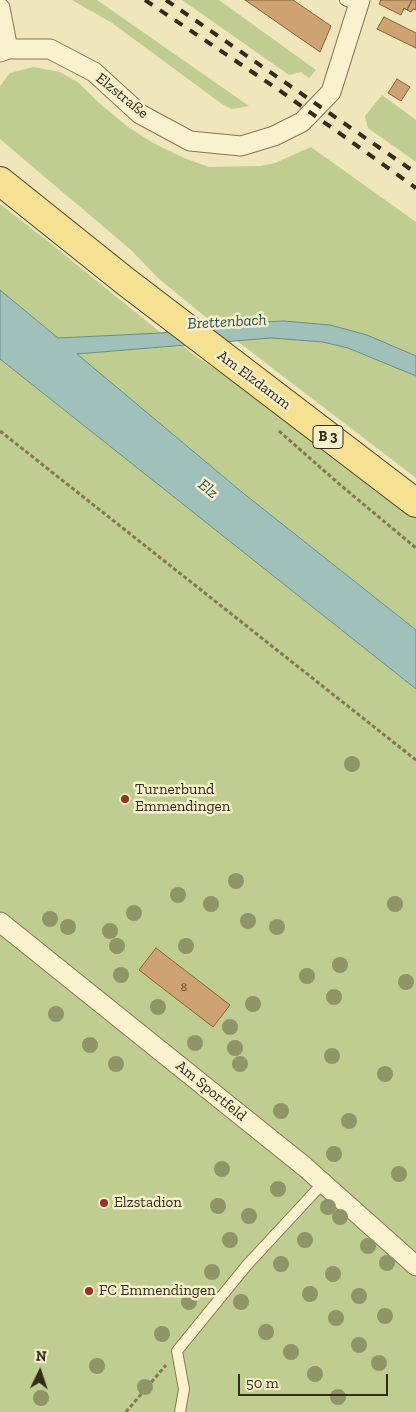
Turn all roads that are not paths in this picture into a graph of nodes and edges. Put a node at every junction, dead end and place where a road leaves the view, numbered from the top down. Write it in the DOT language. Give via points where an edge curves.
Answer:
graph roads {
  1 [pos="354,2"];
  2 [pos="0,8"];
  3 [pos="4,50"];
  4 [pos="0,181"];
  5 [pos="416,504"];
  6 [pos="0,922"];
  7 [pos="323,1184"];
  8 [pos="416,1266"];
  9 [pos="180,1412"];
  1 -- 3 [label="street, Elzstraße" via="331,92 302,122 274,136 242,146 190,142 140,114 94,72 50,49"];
  2 -- 3 [label="street, Elzstraße"];
  4 -- 5 [label="main road, Am Elzdamm / B 3"];
  6 -- 7 [label="street, Am Sportfeld"];
  7 -- 8 [label="street, Am Sportfeld"];
  7 -- 9 [label="lane" via="247,1264 177,1351 184,1389"];
}
